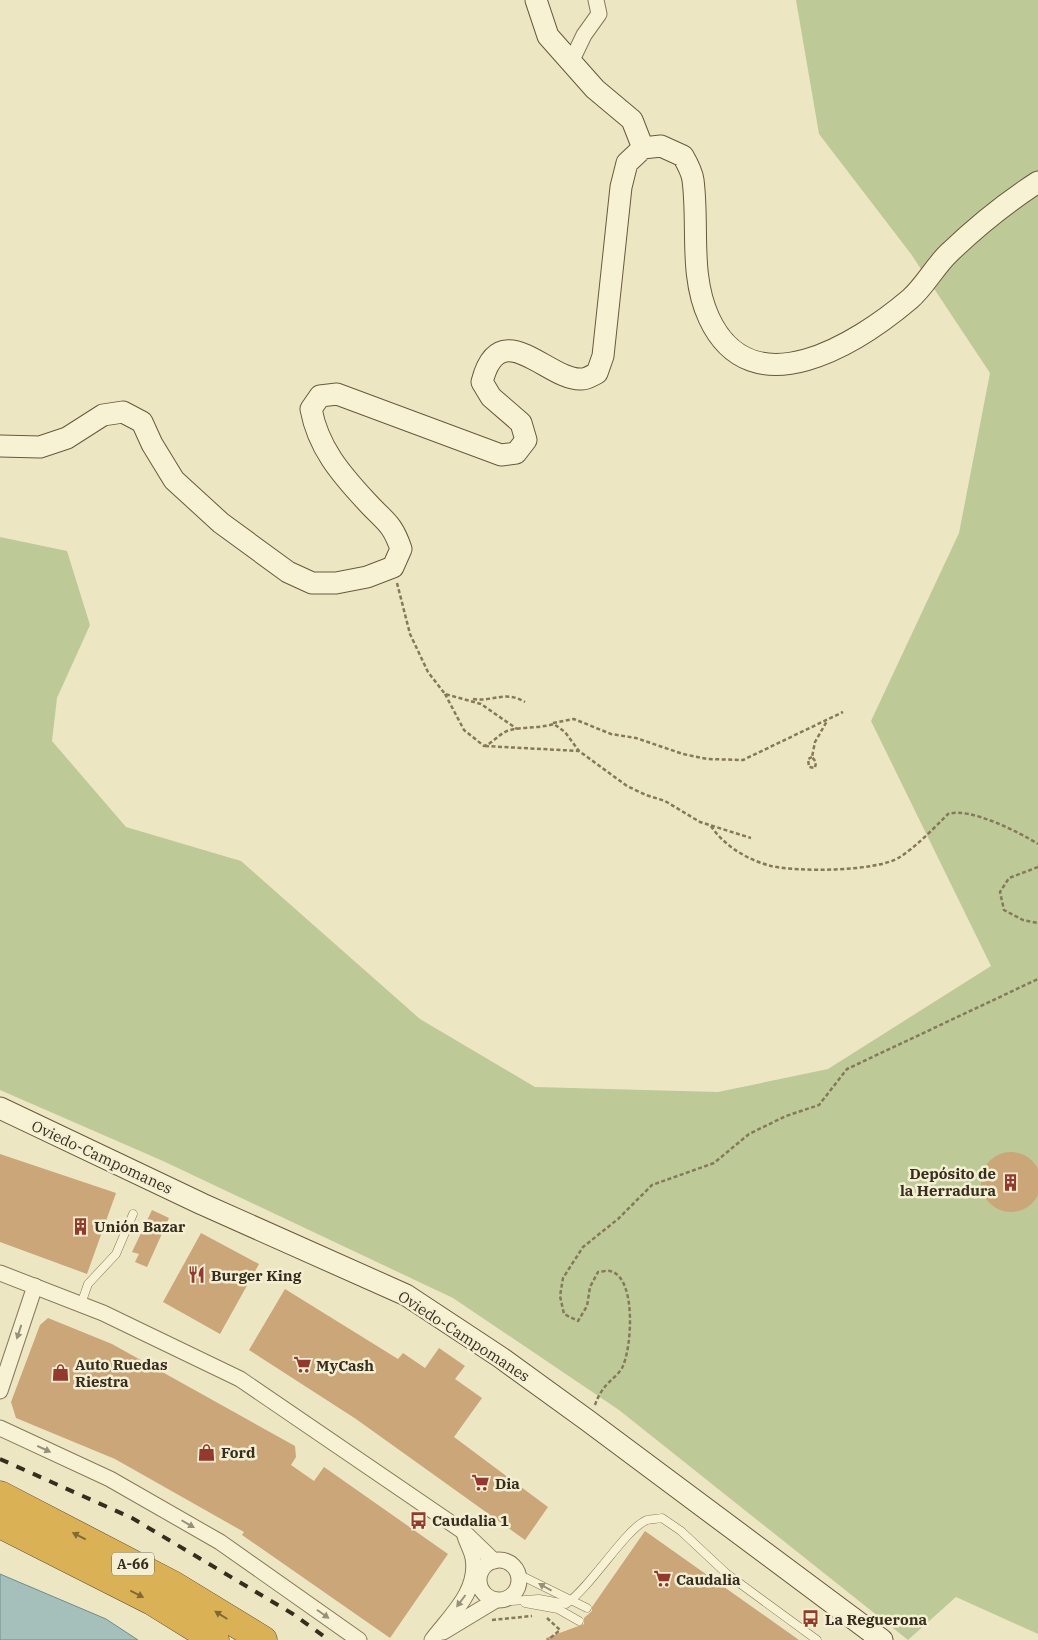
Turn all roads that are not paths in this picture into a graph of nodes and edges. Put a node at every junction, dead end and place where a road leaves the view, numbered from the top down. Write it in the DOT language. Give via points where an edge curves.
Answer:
graph roads {
  1 [pos="536,0"];
  2 [pos="596,0"];
  3 [pos="571,62"];
  4 [pos="643,148"];
  5 [pos="1038,182"];
  6 [pos="0,446"];
  7 [pos="0,1108"];
  8 [pos="133,1214"];
  9 [pos="0,1273"];
  10 [pos="35,1286"];
  11 [pos="80,1304"];
  12 [pos="0,1391"];
  13 [pos="0,1428"];
  14 [pos="0,1495"];
  15 [pos="0,1524"];
  16 [pos="464,1532"];
  17 [pos="473,1557"];
  18 [pos="494,1561"];
  19 [pos="518,1574"];
  20 [pos="479,1584"];
  21 [pos="504,1600"];
  22 [pos="571,1601"];
  23 [pos="587,1608"];
  24 [pos="579,1621"];
  25 [pos="432,1639"];
  26 [pos="215,1640"];
  27 [pos="263,1640"];
  28 [pos="360,1640"];
  29 [pos="817,1640"];
  30 [pos="882,1640"];
  1 -- 3 [label="street" via="548,36"];
  2 -- 3 [label="street" via="599,14"];
  3 -- 4 [label="street" via="595,89 632,120"];
  4 -- 5 [label="street" via="661,146 683,156 693,178 697,276 709,318 727,347 754,362 786,365 823,356 860,336 911,298 948,253"];
  4 -- 6 [label="street" via="627,164 620,187 603,356 597,374 582,380 522,353 503,352 487,364 482,382 486,389 521,423 526,440 516,453 501,455 337,394 320,396 312,410 315,428 330,460 395,529 401,549 393,567 367,577 336,583 312,583 288,572 221,523 174,480 142,422 124,412 103,415 68,438 40,446"];
  7 -- 30 [label="street, Oviedo-Campomanes" via="202,1204 406,1295 587,1420"];
  8 -- 11 [label="lane" via="116,1254 88,1284"];
  9 -- 10 [label="street"];
  10 -- 11 [label="street"];
  10 -- 12 [label="street, one-way"];
  11 -- 16 [label="street" via="240,1379"];
  13 -- 28 [label="street, one-way" via="110,1479 220,1542"];
  27 -- 14 [label="highway, A-66, one-way" via="173,1585"];
  15 -- 26 [label="highway, A-66, one-way" via="152,1601"];
  16 -- 17 [label="street"];
  16 -- 18 [label="street"];
  17 -- 20 [label="lane"];
  17 -- 25 [label="street, one-way" via="469,1590"];
  18 -- 19 [label="street" via="506,1562"];
  18 -- 20 [label="street" via="484,1567"];
  19 -- 21 [label="street" via="515,1591"];
  22 -- 19 [label="lane, one-way"];
  20 -- 21 [label="street" via="485,1594"];
  21 -- 22 [label="lane" via="539,1599 560,1604"];
  21 -- 24 [label="lane" via="558,1609"];
  21 -- 25 [label="street"];
  22 -- 23 [label="lane"];
  22 -- 29 [label="lane" via="636,1529 647,1520 662,1518 681,1531 727,1574"];
}
